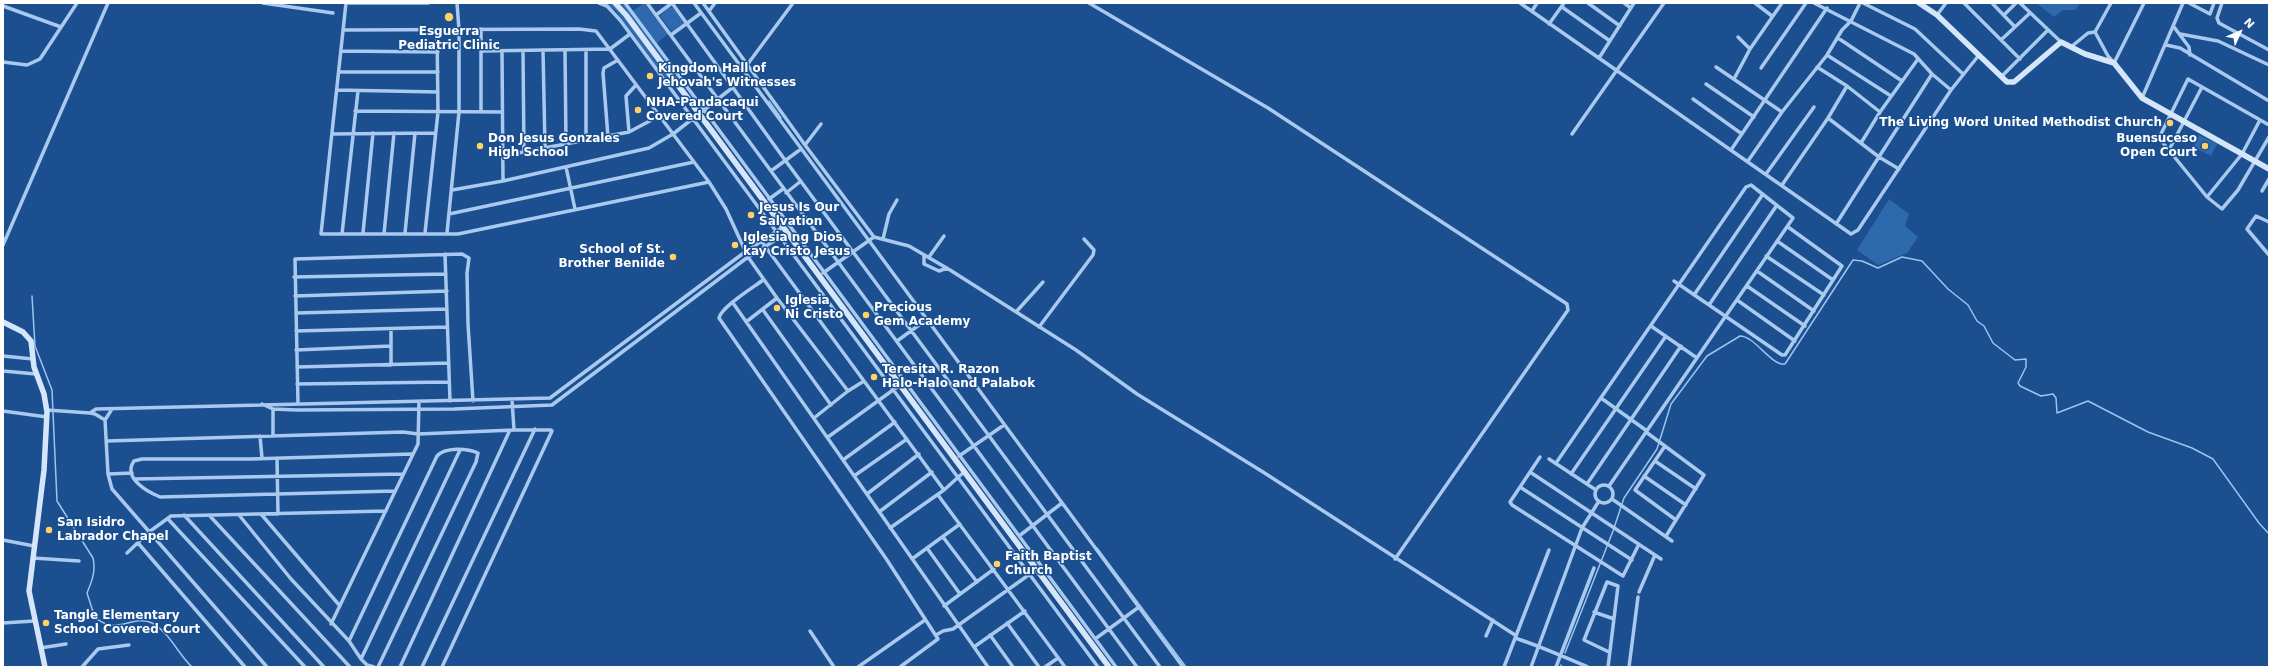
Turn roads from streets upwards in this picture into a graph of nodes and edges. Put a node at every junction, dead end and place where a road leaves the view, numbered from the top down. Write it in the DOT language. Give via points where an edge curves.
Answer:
graph roads {
  1 [pos="77,3"];
  2 [pos="108,3"];
  3 [pos="263,3"];
  4 [pos="346,3"];
  5 [pos="364,3"];
  6 [pos="429,3"];
  7 [pos="457,3"];
  8 [pos="599,3"];
  9 [pos="615,3"];
  10 [pos="625,3"];
  11 [pos="647,3"];
  12 [pos="672,3"];
  13 [pos="694,3"];
  14 [pos="703,3"];
  15 [pos="715,3"];
  16 [pos="793,3"];
  17 [pos="1089,3"];
  18 [pos="1520,3"];
  19 [pos="1537,3"];
  20 [pos="1564,3"];
  21 [pos="1588,3"];
  22 [pos="1624,3"];
  23 [pos="1634,3"];
  24 [pos="1755,3"];
  25 [pos="1782,3"];
  26 [pos="1806,3"];
  27 [pos="1814,3"];
  28 [pos="1860,3"];
  29 [pos="1864,3"];
  30 [pos="1920,3"];
  31 [pos="1946,3"];
  32 [pos="1964,3"];
  33 [pos="1992,3"];
  34 [pos="2016,3"];
  35 [pos="2020,3"];
  36 [pos="2111,3"];
  37 [pos="2139,3"];
  38 [pos="2144,3"];
  39 [pos="2183,3"];
  40 [pos="2189,3"];
  41 [pos="2214,3"];
  42 [pos="2222,3"];
  43 [pos="1662,4"];
  44 [pos="3,6"];
  45 [pos="1562,7"];
  46 [pos="1631,8"];
  47 [pos="1827,8"];
  48 [pos="2140,9"];
  49 [pos="1532,11"];
  50 [pos="709,12"];
  51 [pos="2030,12"];
  52 [pos="333,13"];
  53 [pos="701,13"];
  54 [pos="656,15"];
  55 [pos="1937,15"];
  56 [pos="2004,15"];
  57 [pos="1772,16"];
  58 [pos="1851,21"];
  59 [pos="686,24"];
  60 [pos="1549,24"];
  61 [pos="1620,26"];
  62 [pos="62,27"];
  63 [pos="2015,27"];
  64 [pos="2174,27"];
  65 [pos="482,29"];
  66 [pos="344,30"];
  67 [pos="437,30"];
  68 [pos="459,30"];
  69 [pos="2048,30"];
  70 [pos="2095,32"];
  71 [pos="630,34"];
  72 [pos="2180,34"];
  73 [pos="671,35"];
  74 [pos="1738,38"];
  75 [pos="1838,38"];
  76 [pos="2001,40"];
  77 [pos="1610,41"];
  78 [pos="2061,42"];
  79 [pos="2166,45"];
  80 [pos="2070,47"];
  81 [pos="610,49"];
  82 [pos="1750,49"];
  83 [pos="544,50"];
  84 [pos="565,50"];
  85 [pos="586,50"];
  86 [pos="2269,50"];
  87 [pos="341,51"];
  88 [pos="482,51"];
  89 [pos="502,51"];
  90 [pos="523,51"];
  91 [pos="438,52"];
  92 [pos="1827,54"];
  93 [pos="1979,55"];
  94 [pos="2190,55"];
  95 [pos="1599,58"];
  96 [pos="1918,59"];
  97 [pos="2020,59"];
  98 [pos="618,60"];
  99 [pos="3,62"];
  100 [pos="2114,63"];
  101 [pos="747,65"];
  102 [pos="2269,65"];
  103 [pos="1716,67"];
  104 [pos="1817,67"];
  105 [pos="1761,68"];
  106 [pos="1616,70"];
  107 [pos="339,72"];
  108 [pos="438,72"];
  109 [pos="1932,74"];
  110 [pos="1963,74"];
  111 [pos="2002,76"];
  112 [pos="748,78"];
  113 [pos="1734,79"];
  114 [pos="1902,81"];
  115 [pos="1706,84"];
  116 [pos="636,85"];
  117 [pos="1847,86"];
  118 [pos="2202,87"];
  119 [pos="732,88"];
  120 [pos="337,90"];
  121 [pos="1951,90"];
  122 [pos="358,91"];
  123 [pos="438,92"];
  124 [pos="1892,96"];
  125 [pos="2142,98"];
  126 [pos="1693,99"];
  127 [pos="1764,100"];
  128 [pos="717,101"];
  129 [pos="2269,101"];
  130 [pos="1814,107"];
  131 [pos="355,112"];
  132 [pos="438,112"];
  133 [pos="459,112"];
  134 [pos="481,112"];
  135 [pos="501,112"];
  136 [pos="1782,112"];
  137 [pos="1880,112"];
  138 [pos="702,113"];
  139 [pos="2170,113"];
  140 [pos="659,116"];
  141 [pos="1754,117"];
  142 [pos="1828,118"];
  143 [pos="693,120"];
  144 [pos="2184,120"];
  145 [pos="2260,120"];
  146 [pos="821,124"];
  147 [pos="2269,125"];
  148 [pos="353,132"];
  149 [pos="629,132"];
  150 [pos="373,133"];
  151 [pos="394,133"];
  152 [pos="415,133"];
  153 [pos="435,133"];
  154 [pos="332,134"];
  155 [pos="673,134"];
  156 [pos="1572,134"];
  157 [pos="1742,134"];
  158 [pos="608,136"];
  159 [pos="2269,137"];
  160 [pos="586,141"];
  161 [pos="1861,143"];
  162 [pos="566,144"];
  163 [pos="805,145"];
  164 [pos="545,148"];
  165 [pos="801,149"];
  166 [pos="1731,150"];
  167 [pos="2169,150"];
  168 [pos="524,153"];
  169 [pos="2242,154"];
  170 [pos="502,156"];
  171 [pos="1879,158"];
  172 [pos="785,160"];
  173 [pos="1748,161"];
  174 [pos="2256,161"];
  175 [pos="694,162"];
  176 [pos="566,167"];
  177 [pos="1899,169"];
  178 [pos="2269,169"];
  179 [pos="771,171"];
  180 [pos="1766,174"];
  181 [pos="2269,179"];
  182 [pos="503,181"];
  183 [pos="801,181"];
  184 [pos="709,182"];
  185 [pos="1782,185"];
  186 [pos="571,188"];
  187 [pos="452,190"];
  188 [pos="785,191"];
  189 [pos="2269,191"];
  190 [pos="1763,194"];
  191 [pos="2208,197"];
  192 [pos="769,199"];
  193 [pos="897,200"];
  194 [pos="1777,205"];
  195 [pos="575,209"];
  196 [pos="449,214"];
  197 [pos="2269,222"];
  198 [pos="1836,224"];
  199 [pos="783,227"];
  200 [pos="1788,227"];
  201 [pos="777,232"];
  202 [pos="362,233"];
  203 [pos="405,233"];
  204 [pos="425,233"];
  205 [pos="447,233"];
  206 [pos="787,233"];
  207 [pos="342,234"];
  208 [pos="384,234"];
  209 [pos="944,236"];
  210 [pos="781,237"];
  211 [pos="874,237"];
  212 [pos="882,238"];
  213 [pos="1084,240"];
  214 [pos="869,241"];
  215 [pos="1777,241"];
  216 [pos="762,242"];
  217 [pos="3,245"];
  218 [pos="766,247"];
  219 [pos="853,251"];
  220 [pos="745,252"];
  221 [pos="445,254"];
  222 [pos="924,255"];
  223 [pos="2269,255"];
  224 [pos="1766,256"];
  225 [pos="748,257"];
  226 [pos="929,258"];
  227 [pos="838,263"];
  228 [pos="947,268"];
  229 [pos="1757,271"];
  230 [pos="823,273"];
  231 [pos="446,274"];
  232 [pos="294,277"];
  233 [pos="764,280"];
  234 [pos="1833,280"];
  235 [pos="1674,281"];
  236 [pos="1043,282"];
  237 [pos="1679,285"];
  238 [pos="1747,286"];
  239 [pos="447,291"];
  240 [pos="1694,295"];
  241 [pos="1824,295"];
  242 [pos="295,296"];
  243 [pos="776,298"];
  244 [pos="1737,300"];
  245 [pos="733,303"];
  246 [pos="1709,305"];
  247 [pos="447,309"];
  248 [pos="763,310"];
  249 [pos="1814,311"];
  250 [pos="1016,312"];
  251 [pos="296,313"];
  252 [pos="1726,317"];
  253 [pos="926,320"];
  254 [pos="3,322"];
  255 [pos="746,322"];
  256 [pos="1651,326"];
  257 [pos="1805,326"];
  258 [pos="447,327"];
  259 [pos="1039,327"];
  260 [pos="391,329"];
  261 [pos="912,330"];
  262 [pos="296,331"];
  263 [pos="1666,336"];
  264 [pos="896,341"];
  265 [pos="1795,341"];
  266 [pos="391,346"];
  267 [pos="1680,346"];
  268 [pos="296,350"];
  269 [pos="3,356"];
  270 [pos="1697,358"];
  271 [pos="33,359"];
  272 [pos="602,359"];
  273 [pos="448,363"];
  274 [pos="606,364"];
  275 [pos="391,365"];
  276 [pos="297,367"];
  277 [pos="3,371"];
  278 [pos="36,374"];
  279 [pos="864,381"];
  280 [pos="448,382"];
  281 [pos="297,384"];
  282 [pos="900,385"];
  283 [pos="848,391"];
  284 [pos="894,391"];
  285 [pos="1601,398"];
  286 [pos="512,400"];
  287 [pos="878,400"];
  288 [pos="419,401"];
  289 [pos="450,401"];
  290 [pos="473,401"];
  291 [pos="261,404"];
  292 [pos="298,404"];
  293 [pos="831,405"];
  294 [pos="512,407"];
  295 [pos="1616,408"];
  296 [pos="112,409"];
  297 [pos="273,409"];
  298 [pos="419,409"];
  299 [pos="49,410"];
  300 [pos="298,410"];
  301 [pos="3,411"];
  302 [pos="90,413"];
  303 [pos="47,417"];
  304 [pos="814,418"];
  305 [pos="1631,419"];
  306 [pos="105,420"];
  307 [pos="895,422"];
  308 [pos="1004,425"];
  309 [pos="535,429"];
  310 [pos="512,430"];
  311 [pos="1647,432"];
  312 [pos="418,434"];
  313 [pos="273,435"];
  314 [pos="990,435"];
  315 [pos="260,436"];
  316 [pos="828,437"];
  317 [pos="907,439"];
  318 [pos="107,441"];
  319 [pos="1665,446"];
  320 [pos="974,447"];
  321 [pos="460,450"];
  322 [pos="412,454"];
  323 [pos="919,454"];
  324 [pos="1540,457"];
  325 [pos="262,458"];
  326 [pos="277,458"];
  327 [pos="958,458"];
  328 [pos="1549,459"];
  329 [pos="843,460"];
  330 [pos="1655,461"];
  331 [pos="1556,464"];
  332 [pos="932,472"];
  333 [pos="964,472"];
  334 [pos="1530,472"];
  335 [pos="132,473"];
  336 [pos="108,474"];
  337 [pos="403,474"];
  338 [pos="1571,474"];
  339 [pos="278,476"];
  340 [pos="854,476"];
  341 [pos="1644,476"];
  342 [pos="958,478"];
  343 [pos="135,479"];
  344 [pos="1587,484"];
  345 [pos="1609,486"];
  346 [pos="1520,487"];
  347 [pos="1696,489"];
  348 [pos="944,490"];
  349 [pos="1596,490"];
  350 [pos="395,491"];
  351 [pos="279,494"];
  352 [pos="867,494"];
  353 [pos="938,495"];
  354 [pos="1612,499"];
  355 [pos="1599,501"];
  356 [pos="1062,503"];
  357 [pos="1686,505"];
  358 [pos="386,511"];
  359 [pos="879,512"];
  360 [pos="1591,512"];
  361 [pos="261,514"];
  362 [pos="278,514"];
  363 [pos="184,515"];
  364 [pos="239,515"];
  365 [pos="209,516"];
  366 [pos="1047,516"];
  367 [pos="168,519"];
  368 [pos="1676,520"];
  369 [pos="960,524"];
  370 [pos="1033,526"];
  371 [pos="890,528"];
  372 [pos="1582,528"];
  373 [pos="149,532"];
  374 [pos="943,536"];
  375 [pos="1019,536"];
  376 [pos="1666,536"];
  377 [pos="3,540"];
  378 [pos="1672,541"];
  379 [pos="138,543"];
  380 [pos="1639,544"];
  381 [pos="34,546"];
  382 [pos="1576,546"];
  383 [pos="927,548"];
  384 [pos="1549,550"];
  385 [pos="127,553"];
  386 [pos="1655,554"];
  387 [pos="33,558"];
  388 [pos="912,559"];
  389 [pos="1394,559"];
  390 [pos="1661,559"];
  391 [pos="78,560"];
  392 [pos="1632,560"];
  393 [pos="1594,568"];
  394 [pos="994,569"];
  395 [pos="1037,569"];
  396 [pos="1031,575"];
  397 [pos="977,582"];
  398 [pos="1009,590"];
  399 [pos="1639,592"];
  400 [pos="960,594"];
  401 [pos="1638,597"];
  402 [pos="340,606"];
  403 [pos="944,606"];
  404 [pos="1139,607"];
  405 [pos="1025,611"];
  406 [pos="1594,612"];
  407 [pos="1124,619"];
  408 [pos="1614,619"];
  409 [pos="925,620"];
  410 [pos="1493,620"];
  411 [pos="34,621"];
  412 [pos="1007,622"];
  413 [pos="3,623"];
  414 [pos="332,624"];
  415 [pos="959,625"];
  416 [pos="1110,629"];
  417 [pos="810,631"];
  418 [pos="990,635"];
  419 [pos="936,636"];
  420 [pos="1486,636"];
  421 [pos="1515,637"];
  422 [pos="1095,639"];
  423 [pos="349,641"];
  424 [pos="66,644"];
  425 [pos="129,645"];
  426 [pos="1539,645"];
  427 [pos="974,647"];
  428 [pos="40,648"];
  429 [pos="1609,652"];
  430 [pos="1560,656"];
  431 [pos="1058,658"];
  432 [pos="361,659"];
  433 [pos="45,667"];
  434 [pos="82,667"];
  435 [pos="246,667"];
  436 [pos="267,667"];
  437 [pos="304,667"];
  438 [pos="324,667"];
  439 [pos="350,667"];
  440 [pos="374,667"];
  441 [pos="378,667"];
  442 [pos="400,667"];
  443 [pos="422,667"];
  444 [pos="442,667"];
  445 [pos="834,667"];
  446 [pos="858,667"];
  447 [pos="900,667"];
  448 [pos="988,667"];
  449 [pos="1013,667"];
  450 [pos="1039,667"];
  451 [pos="1045,667"];
  452 [pos="1065,667"];
  453 [pos="1098,667"];
  454 [pos="1108,667"];
  455 [pos="1116,667"];
  456 [pos="1137,667"];
  457 [pos="1160,667"];
  458 [pos="1183,667"];
  459 [pos="1504,667"];
  460 [pos="1531,667"];
  461 [pos="1556,667"];
  462 [pos="1588,667"];
  463 [pos="1608,667"];
  464 [pos="1629,667"];
  1 -- 62 [label="street"];
  2 -- 217 [label="street"];
  3 -- 52 [label="street"];
  4 -- 5 [label="street"];
  4 -- 66 [label="street"];
  5 -- 6 [label="street"];
  7 -- 68 [label="street"];
  8 -- 71 [label="street" via="613,12"];
  9 -- 138 [label="street"];
  10 -- 138 [label="street"];
  11 -- 54 [label="street"];
  12 -- 54 [label="street"];
  12 -- 59 [label="street"];
  13 -- 53 [label="street"];
  14 -- 50 [label="street"];
  15 -- 50 [label="street"];
  16 -- 101 [label="street"];
  17 -- 389 [label="street" via="1268,108 1567,304 1568,310"];
  18 -- 49 [label="street"];
  19 -- 49 [label="street"];
  20 -- 45 [label="street"];
  21 -- 61 [label="street"];
  22 -- 46 [label="street"];
  23 -- 46 [label="street"];
  24 -- 57 [label="street"];
  25 -- 57 [label="street"];
  26 -- 105 [label="street"];
  27 -- 47 [label="street"];
  28 -- 58 [label="street"];
  29 -- 110 [label="street" via="1915,29"];
  30 -- 55 [label="street"];
  31 -- 55 [label="street"];
  32 -- 76 [label="street"];
  33 -- 56 [label="street"];
  34 -- 56 [label="street"];
  35 -- 51 [label="street"];
  36 -- 70 [label="street"];
  37 -- 48 [label="street"];
  38 -- 48 [label="street"];
  39 -- 64 [label="street"];
  40 -- 41 [label="street" via="2210,14"];
  42 -- 86 [label="street" via="2217,18 2219,23"];
  43 -- 106 [label="street"];
  44 -- 62 [label="street"];
  45 -- 60 [label="street"];
  45 -- 77 [label="street"];
  46 -- 61 [label="street"];
  47 -- 58 [label="street"];
  47 -- 127 [label="street"];
  48 -- 100 [label="street"];
  49 -- 60 [label="street"];
  50 -- 101 [label="street"];
  51 -- 63 [label="street"];
  51 -- 69 [label="street"];
  53 -- 59 [label="street"];
  53 -- 112 [label="street"];
  54 -- 73 [label="street"];
  55 -- 93 [label="street"];
  56 -- 63 [label="street"];
  57 -- 82 [label="street"];
  58 -- 75 [label="street"];
  58 -- 96 [label="street" via="1914,54"];
  59 -- 73 [label="street"];
  59 -- 119 [label="street"];
  60 -- 95 [label="street"];
  61 -- 77 [label="street"];
  62 -- 99 [label="street" via="37,61 27,65"];
  63 -- 76 [label="street"];
  64 -- 72 [label="street"];
  64 -- 79 [label="street"];
  65 -- 68 [label="street"];
  65 -- 81 [label="street" via="594,30"];
  65 -- 88 [label="street"];
  66 -- 67 [label="street"];
  66 -- 87 [label="street"];
  67 -- 68 [label="street"];
  67 -- 91 [label="street"];
  68 -- 133 [label="street"];
  69 -- 78 [label="street"];
  69 -- 97 [label="street"];
  70 -- 80 [label="street" via="2088,33"];
  70 -- 100 [label="street"];
  71 -- 81 [label="street"];
  71 -- 143 [label="street"];
  72 -- 94 [label="street" via="2189,46"];
  72 -- 102 [label="street" via="2218,42"];
  73 -- 128 [label="street"];
  74 -- 82 [label="street"];
  75 -- 92 [label="street"];
  75 -- 114 [label="street"];
  76 -- 97 [label="street"];
  77 -- 95 [label="street"];
  78 -- 80 [label="street"];
  78 -- 111 [label="street" via="2014,82 2007,82"];
  79 -- 94 [label="street" via="2180,48"];
  79 -- 125 [label="street"];
  80 -- 100 [label="street"];
  81 -- 85 [label="street"];
  81 -- 98 [label="street"];
  82 -- 113 [label="street"];
  83 -- 84 [label="street"];
  83 -- 90 [label="street"];
  83 -- 164 [label="street"];
  84 -- 85 [label="street"];
  84 -- 162 [label="street"];
  85 -- 160 [label="street"];
  87 -- 91 [label="street"];
  87 -- 107 [label="street"];
  88 -- 89 [label="street"];
  88 -- 134 [label="street"];
  89 -- 90 [label="street"];
  89 -- 135 [label="street"];
  90 -- 168 [label="street"];
  91 -- 108 [label="street"];
  92 -- 104 [label="street"];
  92 -- 124 [label="street"];
  93 -- 110 [label="street"];
  93 -- 111 [label="street"];
  94 -- 129 [label="street"];
  95 -- 106 [label="street"];
  96 -- 109 [label="street"];
  96 -- 114 [label="street"];
  97 -- 111 [label="street"];
  98 -- 116 [label="street"];
  98 -- 158 [label="street" via="604,68 603,73"];
  100 -- 125 [label="street"];
  101 -- 163 [label="street"];
  103 -- 113 [label="street"];
  104 -- 117 [label="street"];
  104 -- 136 [label="street"];
  106 -- 156 [label="street"];
  106 -- 166 [label="street"];
  107 -- 108 [label="street"];
  107 -- 120 [label="street"];
  108 -- 123 [label="street"];
  109 -- 121 [label="street"];
  109 -- 171 [label="street"];
  110 -- 121 [label="street"];
  112 -- 119 [label="street"];
  112 -- 165 [label="street"];
  113 -- 127 [label="street"];
  114 -- 124 [label="street"];
  115 -- 141 [label="street"];
  116 -- 140 [label="street"];
  116 -- 149 [label="street" via="626,96"];
  117 -- 137 [label="street"];
  117 -- 142 [label="street"];
  118 -- 139 [label="street" via="2188,79"];
  118 -- 144 [label="street"];
  118 -- 145 [label="street"];
  119 -- 128 [label="street"];
  119 -- 172 [label="street"];
  120 -- 122 [label="street"];
  120 -- 154 [label="street"];
  121 -- 177 [label="street"];
  122 -- 123 [label="street"];
  122 -- 131 [label="street"];
  123 -- 132 [label="street"];
  124 -- 137 [label="street"];
  125 -- 139 [label="street"];
  126 -- 157 [label="street"];
  127 -- 136 [label="street"];
  127 -- 141 [label="street"];
  128 -- 138 [label="street"];
  128 -- 179 [label="street"];
  130 -- 180 [label="street"];
  131 -- 132 [label="street"];
  131 -- 148 [label="street"];
  132 -- 133 [label="street"];
  132 -- 153 [label="street"];
  133 -- 134 [label="street"];
  133 -- 187 [label="street"];
  134 -- 135 [label="street"];
  135 -- 170 [label="street"];
  136 -- 173 [label="street"];
  137 -- 161 [label="street"];
  138 -- 143 [label="street"];
  138 -- 192 [label="street"];
  138 -- 199 [label="street"];
  139 -- 144 [label="street"];
  139 -- 167 [label="street" via="2159,138"];
  140 -- 149 [label="street"];
  140 -- 155 [label="street"];
  141 -- 157 [label="street"];
  142 -- 161 [label="street"];
  142 -- 185 [label="street"];
  143 -- 155 [label="street"];
  143 -- 201 [label="street"];
  144 -- 167 [label="street"];
  144 -- 169 [label="street"];
  145 -- 147 [label="street"];
  145 -- 169 [label="street"];
  146 -- 163 [label="street"];
  148 -- 150 [label="street"];
  148 -- 154 [label="street"];
  148 -- 207 [label="street"];
  149 -- 158 [label="street"];
  150 -- 151 [label="street"];
  150 -- 202 [label="street"];
  151 -- 152 [label="street"];
  151 -- 208 [label="street"];
  152 -- 153 [label="street"];
  152 -- 203 [label="street"];
  153 -- 204 [label="street"];
  154 -- 207 [label="street" via="321,234"];
  155 -- 175 [label="street"];
  155 -- 176 [label="street" via="649,148"];
  157 -- 166 [label="street"];
  158 -- 160 [label="street"];
  159 -- 174 [label="street"];
  160 -- 162 [label="street"];
  161 -- 171 [label="street"];
  162 -- 164 [label="street"];
  163 -- 211 [label="street"];
  164 -- 168 [label="street"];
  165 -- 172 [label="street"];
  165 -- 214 [label="street"];
  166 -- 173 [label="street"];
  167 -- 191 [label="street"];
  168 -- 170 [label="street"];
  169 -- 174 [label="street"];
  169 -- 191 [label="street"];
  170 -- 182 [label="street"];
  171 -- 177 [label="street"];
  171 -- 198 [label="street"];
  172 -- 179 [label="street"];
  172 -- 183 [label="street"];
  173 -- 180 [label="street"];
  174 -- 178 [label="street"];
  174 -- 191 [label="street" via="2224,208 2220,208"];
  175 -- 184 [label="street"];
  175 -- 186 [label="street"];
  176 -- 182 [label="street"];
  176 -- 186 [label="street"];
  177 -- 198 [label="street" via="1855,234"];
  179 -- 188 [label="street"];
  180 -- 185 [label="street"];
  181 -- 189 [label="street" via="2263,190"];
  182 -- 187 [label="street"];
  183 -- 188 [label="street"];
  183 -- 219 [label="street"];
  184 -- 195 [label="street"];
  184 -- 220 [label="street" via="726,209"];
  185 -- 198 [label="street"];
  186 -- 195 [label="street"];
  186 -- 196 [label="street"];
  187 -- 196 [label="street"];
  188 -- 192 [label="street"];
  188 -- 227 [label="street"];
  190 -- 194 [label="street"];
  190 -- 237 [label="street" via="1751,185 1746,187"];
  190 -- 240 [label="street"];
  192 -- 230 [label="street"];
  193 -- 212 [label="street" via="889,214"];
  194 -- 200 [label="street" via="1793,218"];
  194 -- 246 [label="street"];
  195 -- 205 [label="street" via="469,232"];
  196 -- 205 [label="street"];
  197 -- 223 [label="street" via="2256,216 2247,229"];
  199 -- 201 [label="street"];
  199 -- 206 [label="street"];
  200 -- 215 [label="street"];
  200 -- 234 [label="street" via="1841,264"];
  201 -- 210 [label="street"];
  201 -- 216 [label="street"];
  202 -- 207 [label="street"];
  202 -- 208 [label="street"];
  203 -- 204 [label="street"];
  203 -- 208 [label="street"];
  204 -- 205 [label="street"];
  206 -- 210 [label="street"];
  206 -- 282 [label="street"];
  209 -- 226 [label="street"];
  210 -- 218 [label="street"];
  210 -- 284 [label="street"];
  211 -- 212 [label="street"];
  211 -- 214 [label="street"];
  212 -- 222 [label="street" via="909,246"];
  213 -- 259 [label="street" via="1094,250 1093,255"];
  214 -- 219 [label="street"];
  214 -- 253 [label="street"];
  215 -- 224 [label="street"];
  215 -- 234 [label="street"];
  216 -- 218 [label="street"];
  216 -- 220 [label="street"];
  218 -- 225 [label="street"];
  218 -- 279 [label="street"];
  219 -- 227 [label="street"];
  219 -- 261 [label="street"];
  220 -- 225 [label="street"];
  220 -- 272 [label="street"];
  221 -- 231 [label="street"];
  221 -- 232 [label="street" via="295,259"];
  221 -- 290 [label="street" via="462,254 469,258 468,309"];
  222 -- 226 [label="street"];
  222 -- 228 [label="street" via="924,264 939,271"];
  224 -- 229 [label="street"];
  224 -- 241 [label="street"];
  225 -- 233 [label="street"];
  225 -- 274 [label="street"];
  226 -- 228 [label="street"];
  227 -- 230 [label="street"];
  227 -- 264 [label="street"];
  228 -- 250 [label="street"];
  229 -- 238 [label="street"];
  229 -- 249 [label="street"];
  230 -- 327 [label="street"];
  231 -- 232 [label="street"];
  231 -- 239 [label="street"];
  232 -- 242 [label="street"];
  233 -- 243 [label="street"];
  233 -- 245 [label="street"];
  234 -- 241 [label="street"];
  235 -- 237 [label="street"];
  236 -- 250 [label="street"];
  237 -- 240 [label="street"];
  237 -- 256 [label="street"];
  238 -- 244 [label="street"];
  238 -- 257 [label="street"];
  239 -- 242 [label="street"];
  239 -- 247 [label="street"];
  240 -- 246 [label="street"];
  241 -- 249 [label="street"];
  242 -- 251 [label="street"];
  243 -- 248 [label="street"];
  243 -- 283 [label="street"];
  244 -- 252 [label="street"];
  244 -- 265 [label="street"];
  245 -- 255 [label="street"];
  245 -- 409 [label="street" via="720,314 720,322 816,456"];
  246 -- 252 [label="street"];
  247 -- 251 [label="street"];
  247 -- 258 [label="street"];
  248 -- 255 [label="street"];
  248 -- 293 [label="street"];
  249 -- 257 [label="street"];
  250 -- 259 [label="street"];
  251 -- 262 [label="street"];
  252 -- 265 [label="street" via="1784,356"];
  252 -- 270 [label="street"];
  253 -- 261 [label="street"];
  253 -- 308 [label="street"];
  254 -- 271 [label="street" via="27,334 31,340"];
  255 -- 304 [label="street"];
  256 -- 263 [label="street"];
  256 -- 285 [label="street"];
  257 -- 265 [label="street"];
  258 -- 260 [label="street"];
  258 -- 273 [label="street"];
  259 -- 389 [label="street" via="1137,394 1263,472"];
  260 -- 262 [label="street"];
  260 -- 266 [label="street"];
  261 -- 264 [label="street"];
  261 -- 314 [label="street"];
  262 -- 268 [label="street"];
  263 -- 267 [label="street"];
  263 -- 295 [label="street"];
  264 -- 320 [label="street"];
  266 -- 268 [label="street"];
  266 -- 275 [label="street"];
  267 -- 270 [label="street"];
  267 -- 305 [label="street"];
  268 -- 276 [label="street"];
  269 -- 271 [label="street"];
  270 -- 311 [label="street"];
  271 -- 278 [label="street"];
  272 -- 274 [label="street"];
  272 -- 286 [label="street" via="554,396"];
  273 -- 275 [label="street"];
  273 -- 280 [label="street"];
  274 -- 294 [label="street" via="552,405"];
  275 -- 276 [label="street"];
  276 -- 281 [label="street"];
  277 -- 278 [label="street"];
  278 -- 299 [label="street"];
  279 -- 283 [label="street"];
  279 -- 287 [label="street"];
  280 -- 281 [label="street"];
  280 -- 289 [label="street"];
  281 -- 292 [label="street"];
  282 -- 284 [label="street"];
  282 -- 327 [label="street"];
  283 -- 293 [label="street"];
  284 -- 287 [label="street"];
  284 -- 342 [label="street"];
  285 -- 295 [label="street"];
  285 -- 331 [label="street"];
  286 -- 290 [label="street"];
  286 -- 294 [label="street"];
  287 -- 307 [label="street"];
  287 -- 316 [label="street"];
  288 -- 289 [label="street"];
  288 -- 292 [label="street"];
  288 -- 298 [label="street"];
  289 -- 290 [label="street"];
  291 -- 292 [label="street"];
  291 -- 296 [label="street"];
  291 -- 297 [label="street"];
  292 -- 300 [label="street"];
  293 -- 304 [label="street"];
  294 -- 298 [label="street"];
  294 -- 310 [label="street"];
  295 -- 305 [label="street"];
  295 -- 338 [label="street"];
  296 -- 302 [label="street" via="96,409"];
  296 -- 306 [label="street"];
  297 -- 300 [label="street"];
  297 -- 313 [label="street"];
  298 -- 300 [label="street"];
  298 -- 312 [label="street"];
  299 -- 302 [label="street"];
  299 -- 303 [label="street"];
  301 -- 303 [label="street"];
  302 -- 306 [label="street"];
  303 -- 381 [label="street" via="44,470"];
  304 -- 316 [label="street"];
  305 -- 311 [label="street"];
  305 -- 344 [label="street"];
  306 -- 318 [label="street"];
  307 -- 317 [label="street"];
  307 -- 329 [label="street"];
  308 -- 314 [label="street"];
  308 -- 356 [label="street"];
  309 -- 310 [label="street"];
  309 -- 443 [label="street"];
  309 -- 444 [label="street" via="552,431"];
  310 -- 312 [label="street"];
  310 -- 442 [label="street"];
  311 -- 319 [label="street"];
  311 -- 345 [label="street"];
  312 -- 313 [label="street" via="403,432"];
  312 -- 322 [label="street" via="418,444"];
  313 -- 315 [label="street"];
  314 -- 320 [label="street"];
  314 -- 366 [label="street"];
  315 -- 318 [label="street"];
  315 -- 325 [label="street"];
  316 -- 329 [label="street"];
  317 -- 323 [label="street"];
  317 -- 340 [label="street"];
  318 -- 336 [label="street"];
  319 -- 330 [label="street"];
  319 -- 347 [label="street" via="1704,473"];
  320 -- 327 [label="street"];
  320 -- 370 [label="street"];
  321 -- 423 [label="street" via="444,450 437,456"];
  321 -- 432 [label="street"];
  321 -- 441 [label="street" via="475,451 479,455"];
  322 -- 326 [label="street"];
  322 -- 337 [label="street"];
  323 -- 332 [label="street"];
  323 -- 352 [label="street"];
  324 -- 334 [label="street"];
  325 -- 326 [label="street"];
  325 -- 335 [label="street" via="139,460 132,464"];
  326 -- 339 [label="street"];
  327 -- 333 [label="street"];
  327 -- 375 [label="street"];
  328 -- 331 [label="street"];
  329 -- 340 [label="street"];
  330 -- 341 [label="street"];
  330 -- 347 [label="street"];
  331 -- 338 [label="street"];
  332 -- 348 [label="street"];
  332 -- 359 [label="street"];
  333 -- 342 [label="street"];
  333 -- 395 [label="street"];
  334 -- 346 [label="street"];
  334 -- 360 [label="street"];
  335 -- 336 [label="street"];
  335 -- 343 [label="street"];
  336 -- 373 [label="street" via="112,489"];
  337 -- 339 [label="street"];
  337 -- 350 [label="street"];
  338 -- 344 [label="street"];
  339 -- 343 [label="street"];
  339 -- 351 [label="street"];
  340 -- 352 [label="street"];
  341 -- 357 [label="street"];
  341 -- 368 [label="street" via="1636,492"];
  342 -- 348 [label="street"];
  342 -- 396 [label="street"];
  343 -- 351 [label="street" via="146,491 160,497"];
  344 -- 349 [label="street"];
  345 -- 349 [label="street" via="1601,485"];
  345 -- 354 [label="street" via="1613,492"];
  346 -- 372 [label="street"];
  346 -- 382 [label="street" via="1510,502 1512,506"];
  347 -- 357 [label="street"];
  348 -- 353 [label="street"];
  349 -- 355 [label="street" via="1595,497"];
  350 -- 351 [label="street"];
  350 -- 358 [label="street"];
  351 -- 362 [label="street"];
  352 -- 359 [label="street"];
  353 -- 369 [label="street"];
  353 -- 371 [label="street"];
  354 -- 355 [label="street" via="1605,503"];
  354 -- 376 [label="street"];
  355 -- 360 [label="street"];
  356 -- 366 [label="street"];
  356 -- 404 [label="street"];
  357 -- 368 [label="street"];
  358 -- 362 [label="street"];
  358 -- 402 [label="street"];
  359 -- 371 [label="street"];
  360 -- 372 [label="street"];
  360 -- 380 [label="street"];
  361 -- 362 [label="street"];
  361 -- 364 [label="street"];
  361 -- 402 [label="street"];
  363 -- 365 [label="street"];
  363 -- 367 [label="street" via="171,516"];
  363 -- 438 [label="street"];
  364 -- 365 [label="street"];
  364 -- 414 [label="street"];
  365 -- 439 [label="street"];
  366 -- 370 [label="street"];
  366 -- 407 [label="street"];
  367 -- 373 [label="street"];
  367 -- 437 [label="street"];
  368 -- 376 [label="street"];
  369 -- 374 [label="street"];
  369 -- 394 [label="street"];
  370 -- 375 [label="street"];
  370 -- 416 [label="street"];
  371 -- 388 [label="street"];
  372 -- 382 [label="street"];
  372 -- 392 [label="street"];
  373 -- 379 [label="street"];
  373 -- 436 [label="street"];
  374 -- 383 [label="street"];
  374 -- 397 [label="street"];
  375 -- 422 [label="street"];
  376 -- 378 [label="street"];
  377 -- 381 [label="street"];
  379 -- 385 [label="street"];
  379 -- 435 [label="street"];
  380 -- 386 [label="street"];
  380 -- 392 [label="street"];
  381 -- 387 [label="street"];
  382 -- 392 [label="street" via="1623,576"];
  382 -- 426 [label="street"];
  383 -- 388 [label="street"];
  383 -- 400 [label="street"];
  384 -- 421 [label="street"];
  386 -- 390 [label="street"];
  386 -- 399 [label="street"];
  387 -- 391 [label="street"];
  387 -- 411 [label="street" via="29,591"];
  388 -- 403 [label="street"];
  389 -- 410 [label="street"];
  393 -- 430 [label="street"];
  394 -- 397 [label="street"];
  394 -- 398 [label="street"];
  395 -- 396 [label="street"];
  395 -- 454 [label="street"];
  396 -- 398 [label="street"];
  396 -- 453 [label="street"];
  397 -- 400 [label="street"];
  398 -- 405 [label="street"];
  398 -- 415 [label="street"];
  400 -- 403 [label="street"];
  401 -- 464 [label="street"];
  402 -- 414 [label="street"];
  403 -- 415 [label="street"];
  404 -- 407 [label="street"];
  404 -- 458 [label="street"];
  405 -- 412 [label="street"];
  405 -- 431 [label="street"];
  406 -- 408 [label="street"];
  406 -- 408 [label="street" via="1605,583 1618,586"];
  406 -- 429 [label="street" via="1584,640"];
  407 -- 416 [label="street"];
  407 -- 457 [label="street"];
  408 -- 429 [label="street"];
  409 -- 419 [label="street"];
  409 -- 446 [label="street"];
  410 -- 420 [label="street"];
  410 -- 421 [label="street"];
  411 -- 413 [label="street"];
  411 -- 428 [label="street"];
  412 -- 418 [label="street"];
  412 -- 450 [label="street"];
  414 -- 423 [label="street"];
  415 -- 419 [label="street"];
  415 -- 427 [label="street"];
  416 -- 422 [label="street"];
  416 -- 456 [label="street"];
  417 -- 445 [label="street"];
  418 -- 427 [label="street"];
  418 -- 449 [label="street"];
  419 -- 447 [label="street" via="937,642"];
  421 -- 426 [label="street"];
  421 -- 459 [label="street"];
  422 -- 455 [label="street"];
  423 -- 432 [label="street"];
  424 -- 428 [label="street"];
  425 -- 434 [label="street" via="98,649"];
  426 -- 430 [label="street"];
  426 -- 460 [label="street"];
  427 -- 448 [label="street"];
  428 -- 433 [label="street"];
  429 -- 463 [label="street"];
  430 -- 461 [label="street"];
  430 -- 462 [label="street"];
  431 -- 451 [label="street"];
  431 -- 452 [label="street"];
  432 -- 440 [label="street"];
}
